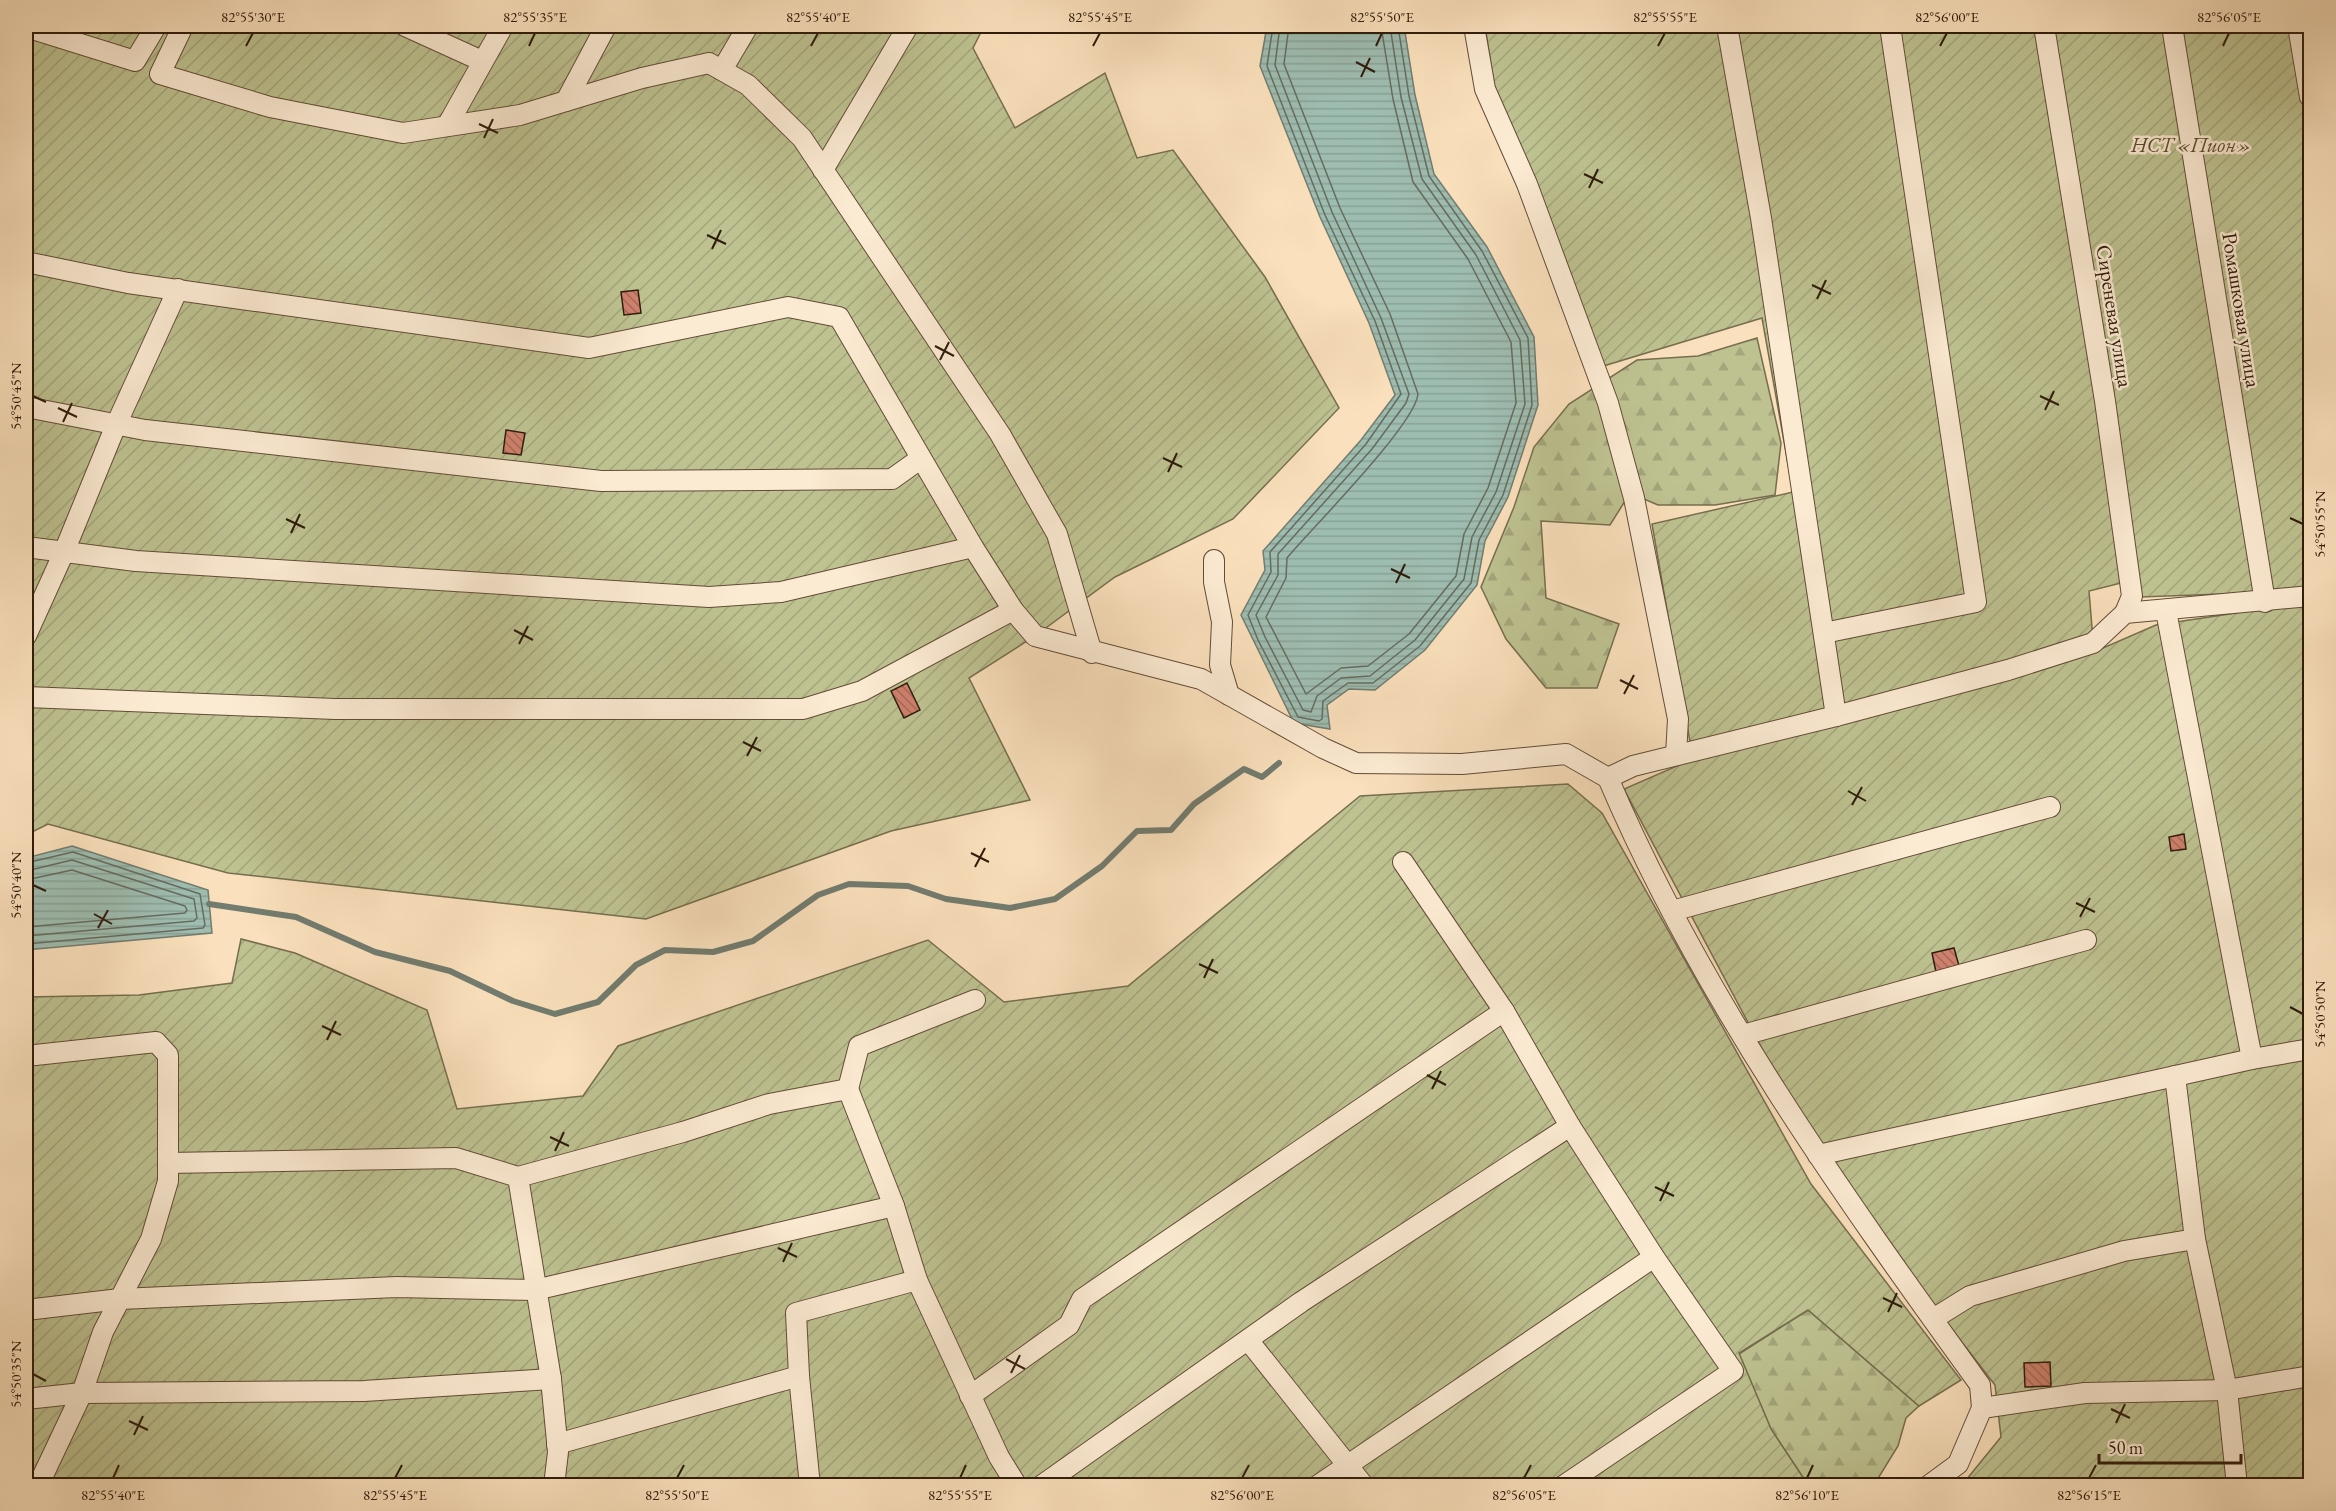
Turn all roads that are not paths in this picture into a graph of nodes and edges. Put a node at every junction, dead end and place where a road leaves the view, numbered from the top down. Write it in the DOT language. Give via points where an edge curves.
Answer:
graph roads {
  1 [pos="156,26"];
  2 [pos="183,26"];
  3 [pos="405,26"];
  4 [pos="503,26"];
  5 [pos="606,26"];
  6 [pos="748,26"];
  7 [pos="908,26"];
  8 [pos="1474,26"];
  9 [pos="1727,26"];
  10 [pos="1890,26"];
  11 [pos="2044,26"];
  12 [pos="2172,26"];
  13 [pos="2298,26"];
  14 [pos="26,27"];
  15 [pos="482,61"];
  16 [pos="722,70"];
  17 [pos="2310,97"];
  18 [pos="566,101"];
  19 [pos="447,126"];
  20 [pos="823,170"];
  21 [pos="26,262"];
  22 [pos="178,289"];
  23 [pos="26,407"];
  24 [pos="116,425"];
  25 [pos="920,459"];
  26 [pos="26,547"];
  27 [pos="973,547"];
  28 [pos="64,552"];
  29 [pos="1214,560"];
  30 [pos="2310,596"];
  31 [pos="2265,602"];
  32 [pos="1013,610"];
  33 [pos="2166,611"];
  34 [pos="2124,613"];
  35 [pos="1824,633"];
  36 [pos="26,636"];
  37 [pos="1092,653"];
  38 [pos="1229,695"];
  39 [pos="26,697"];
  40 [pos="1836,716"];
  41 [pos="1676,755"];
  42 [pos="1608,778"];
  43 [pos="2050,807"];
  44 [pos="1403,862"];
  45 [pos="1672,911"];
  46 [pos="2086,940"];
  47 [pos="975,1000"];
  48 [pos="1504,1011"];
  49 [pos="1743,1035"];
  50 [pos="2310,1048"];
  51 [pos="26,1056"];
  52 [pos="2252,1059"];
  53 [pos="2175,1076"];
  54 [pos="848,1089"];
  55 [pos="1570,1126"];
  56 [pos="1818,1155"];
  57 [pos="168,1163"];
  58 [pos="518,1177"];
  59 [pos="894,1206"];
  60 [pos="2195,1239"];
  61 [pos="1654,1257"];
  62 [pos="917,1280"];
  63 [pos="535,1290"];
  64 [pos="120,1299"];
  65 [pos="26,1310"];
  66 [pos="1933,1319"];
  67 [pos="1248,1340"];
  68 [pos="799,1376"];
  69 [pos="2310,1376"];
  70 [pos="551,1379"];
  71 [pos="2227,1390"];
  72 [pos="82,1393"];
  73 [pos="970,1396"];
  74 [pos="26,1399"];
  75 [pos="1982,1408"];
  76 [pos="557,1444"];
  77 [pos="1348,1464"];
  78 [pos="38,1485"];
  79 [pos="554,1485"];
  80 [pos="810,1485"];
  81 [pos="1017,1485"];
  82 [pos="1041,1485"];
  83 [pos="1317,1485"];
  84 [pos="1364,1485"];
  85 [pos="1563,1485"];
  86 [pos="1928,1485"];
  87 [pos="2237,1485"];
  1 -- 14 [label="street" via="135,61"];
  2 -- 19 [label="street" via="160,74 270,107 403,133"];
  3 -- 15 [label="street"];
  4 -- 15 [label="street"];
  5 -- 18 [label="street"];
  6 -- 16 [label="street"];
  7 -- 20 [label="street"];
  8 -- 41 [label="street" via="1485,89 1527,184 1608,403 1634,498 1678,719"];
  9 -- 35 [label="street" via="1761,218"];
  10 -- 35 [label="street" via="1976,602"];
  11 -- 34 [label="street, Сиреневая улица" via="2105,401 2132,596"];
  12 -- 31 [label="street, Ромашковая улица"];
  13 -- 17 [label="street"];
  15 -- 19 [label="street"];
  16 -- 18 [label="street" via="709,63"];
  16 -- 20 [label="street" via="748,85 802,138"];
  18 -- 19 [label="street" via="520,115"];
  20 -- 37 [label="street" via="1000,434 1057,534"];
  21 -- 22 [label="street"];
  22 -- 24 [label="street"];
  22 -- 25 [label="street" via="589,348 788,307 839,317"];
  23 -- 24 [label="street"];
  24 -- 25 [label="street" via="602,481 892,479"];
  24 -- 28 [label="street"];
  25 -- 27 [label="street"];
  26 -- 28 [label="street"];
  27 -- 28 [label="street" via="781,592 709,597 136,561"];
  27 -- 32 [label="street"];
  28 -- 36 [label="street"];
  29 -- 38 [label="street" via="1222,622 1220,665"];
  30 -- 31 [label="street"];
  31 -- 33 [label="street"];
  32 -- 37 [label="street" via="1035,636"];
  32 -- 39 [label="street" via="862,691 803,709 335,709"];
  33 -- 34 [label="street"];
  33 -- 52 [label="street"];
  34 -- 40 [label="street" via="2093,643"];
  35 -- 40 [label="street"];
  37 -- 38 [label="street" via="1201,679"];
  38 -- 42 [label="street" via="1356,763 1462,764 1566,754"];
  40 -- 41 [label="street"];
  41 -- 42 [label="street" via="1633,766"];
  42 -- 45 [label="street"];
  43 -- 45 [label="street"];
  44 -- 48 [label="street"];
  45 -- 49 [label="street"];
  46 -- 49 [label="street"];
  47 -- 54 [label="street" via="859,1046"];
  48 -- 55 [label="street"];
  48 -- 73 [label="street" via="1082,1299 1069,1325"];
  49 -- 56 [label="street"];
  50 -- 52 [label="street"];
  51 -- 57 [label="street" via="156,1042 168,1055"];
  52 -- 53 [label="street"];
  53 -- 56 [label="street"];
  53 -- 60 [label="street"];
  54 -- 58 [label="street" via="770,1104"];
  54 -- 59 [label="street"];
  55 -- 61 [label="street"];
  55 -- 67 [label="street"];
  56 -- 66 [label="street"];
  57 -- 58 [label="street" via="456,1158"];
  57 -- 64 [label="street" via="168,1181 151,1239"];
  58 -- 63 [label="street"];
  59 -- 62 [label="street"];
  59 -- 63 [label="street"];
  60 -- 66 [label="street" via="2124,1251 1970,1296"];
  60 -- 71 [label="street"];
  61 -- 77 [label="street"];
  61 -- 85 [label="street" via="1734,1371"];
  62 -- 68 [label="street" via="796,1313"];
  62 -- 73 [label="street"];
  63 -- 64 [label="street" via="397,1287"];
  63 -- 70 [label="street"];
  64 -- 65 [label="street"];
  64 -- 72 [label="street" via="103,1332"];
  66 -- 75 [label="street" via="1980,1385"];
  67 -- 77 [label="street"];
  67 -- 82 [label="street"];
  68 -- 76 [label="street"];
  68 -- 80 [label="street"];
  69 -- 71 [label="street"];
  70 -- 72 [label="street" via="364,1391"];
  70 -- 76 [label="street"];
  71 -- 75 [label="street" via="2085,1392"];
  71 -- 87 [label="street"];
  72 -- 74 [label="street"];
  72 -- 78 [label="street"];
  73 -- 81 [label="street"];
  75 -- 86 [label="street" via="1958,1464"];
  76 -- 79 [label="street"];
  77 -- 83 [label="street"];
  77 -- 84 [label="street"];
}
